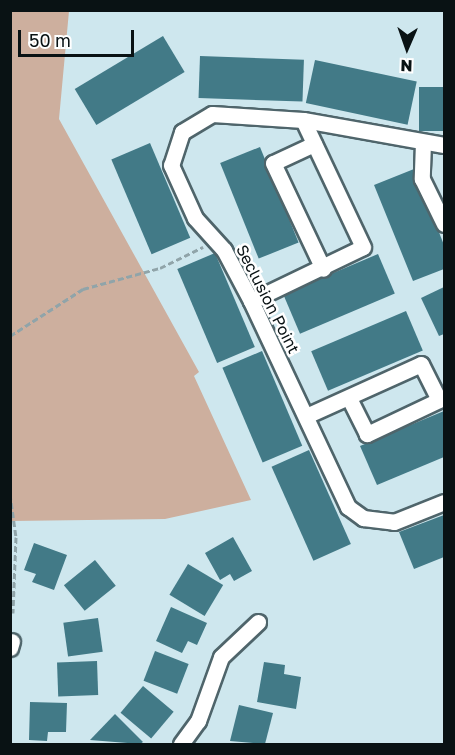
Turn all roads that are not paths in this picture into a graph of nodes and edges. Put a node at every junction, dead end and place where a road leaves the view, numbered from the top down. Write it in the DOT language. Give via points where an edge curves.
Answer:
graph roads {
  1 [pos="303,120"];
  2 [pos="423,142"];
  3 [pos="314,144"];
  4 [pos="444,145"];
  5 [pos="441,208"];
  6 [pos="444,224"];
  7 [pos="323,269"];
  8 [pos="251,301"];
  9 [pos="349,398"];
  10 [pos="306,416"];
  11 [pos="444,502"];
  12 [pos="258,622"];
  13 [pos="181,744"];
  1 -- 2 [label="street, Seclusion Point"];
  1 -- 3 [label="street"];
  1 -- 8 [label="street, Seclusion Point" via="212,114 182,132 171,165 195,218 216,241"];
  2 -- 4 [label="street, Seclusion Point"];
  2 -- 5 [label="street" via="422,178"];
  3 -- 7 [label="street" via="363,247"];
  3 -- 7 [label="street" via="273,163"];
  5 -- 6 [label="street"];
  7 -- 8 [label="street"];
  8 -- 10 [label="street, Seclusion Point"];
  9 -- 9 [label="street" via="422,364 439,400 367,434"];
  9 -- 10 [label="street"];
  10 -- 11 [label="street, Seclusion Point" via="348,507 363,518 394,522"];
  12 -- 13 [label="street" via="220,657 198,721"];
}
